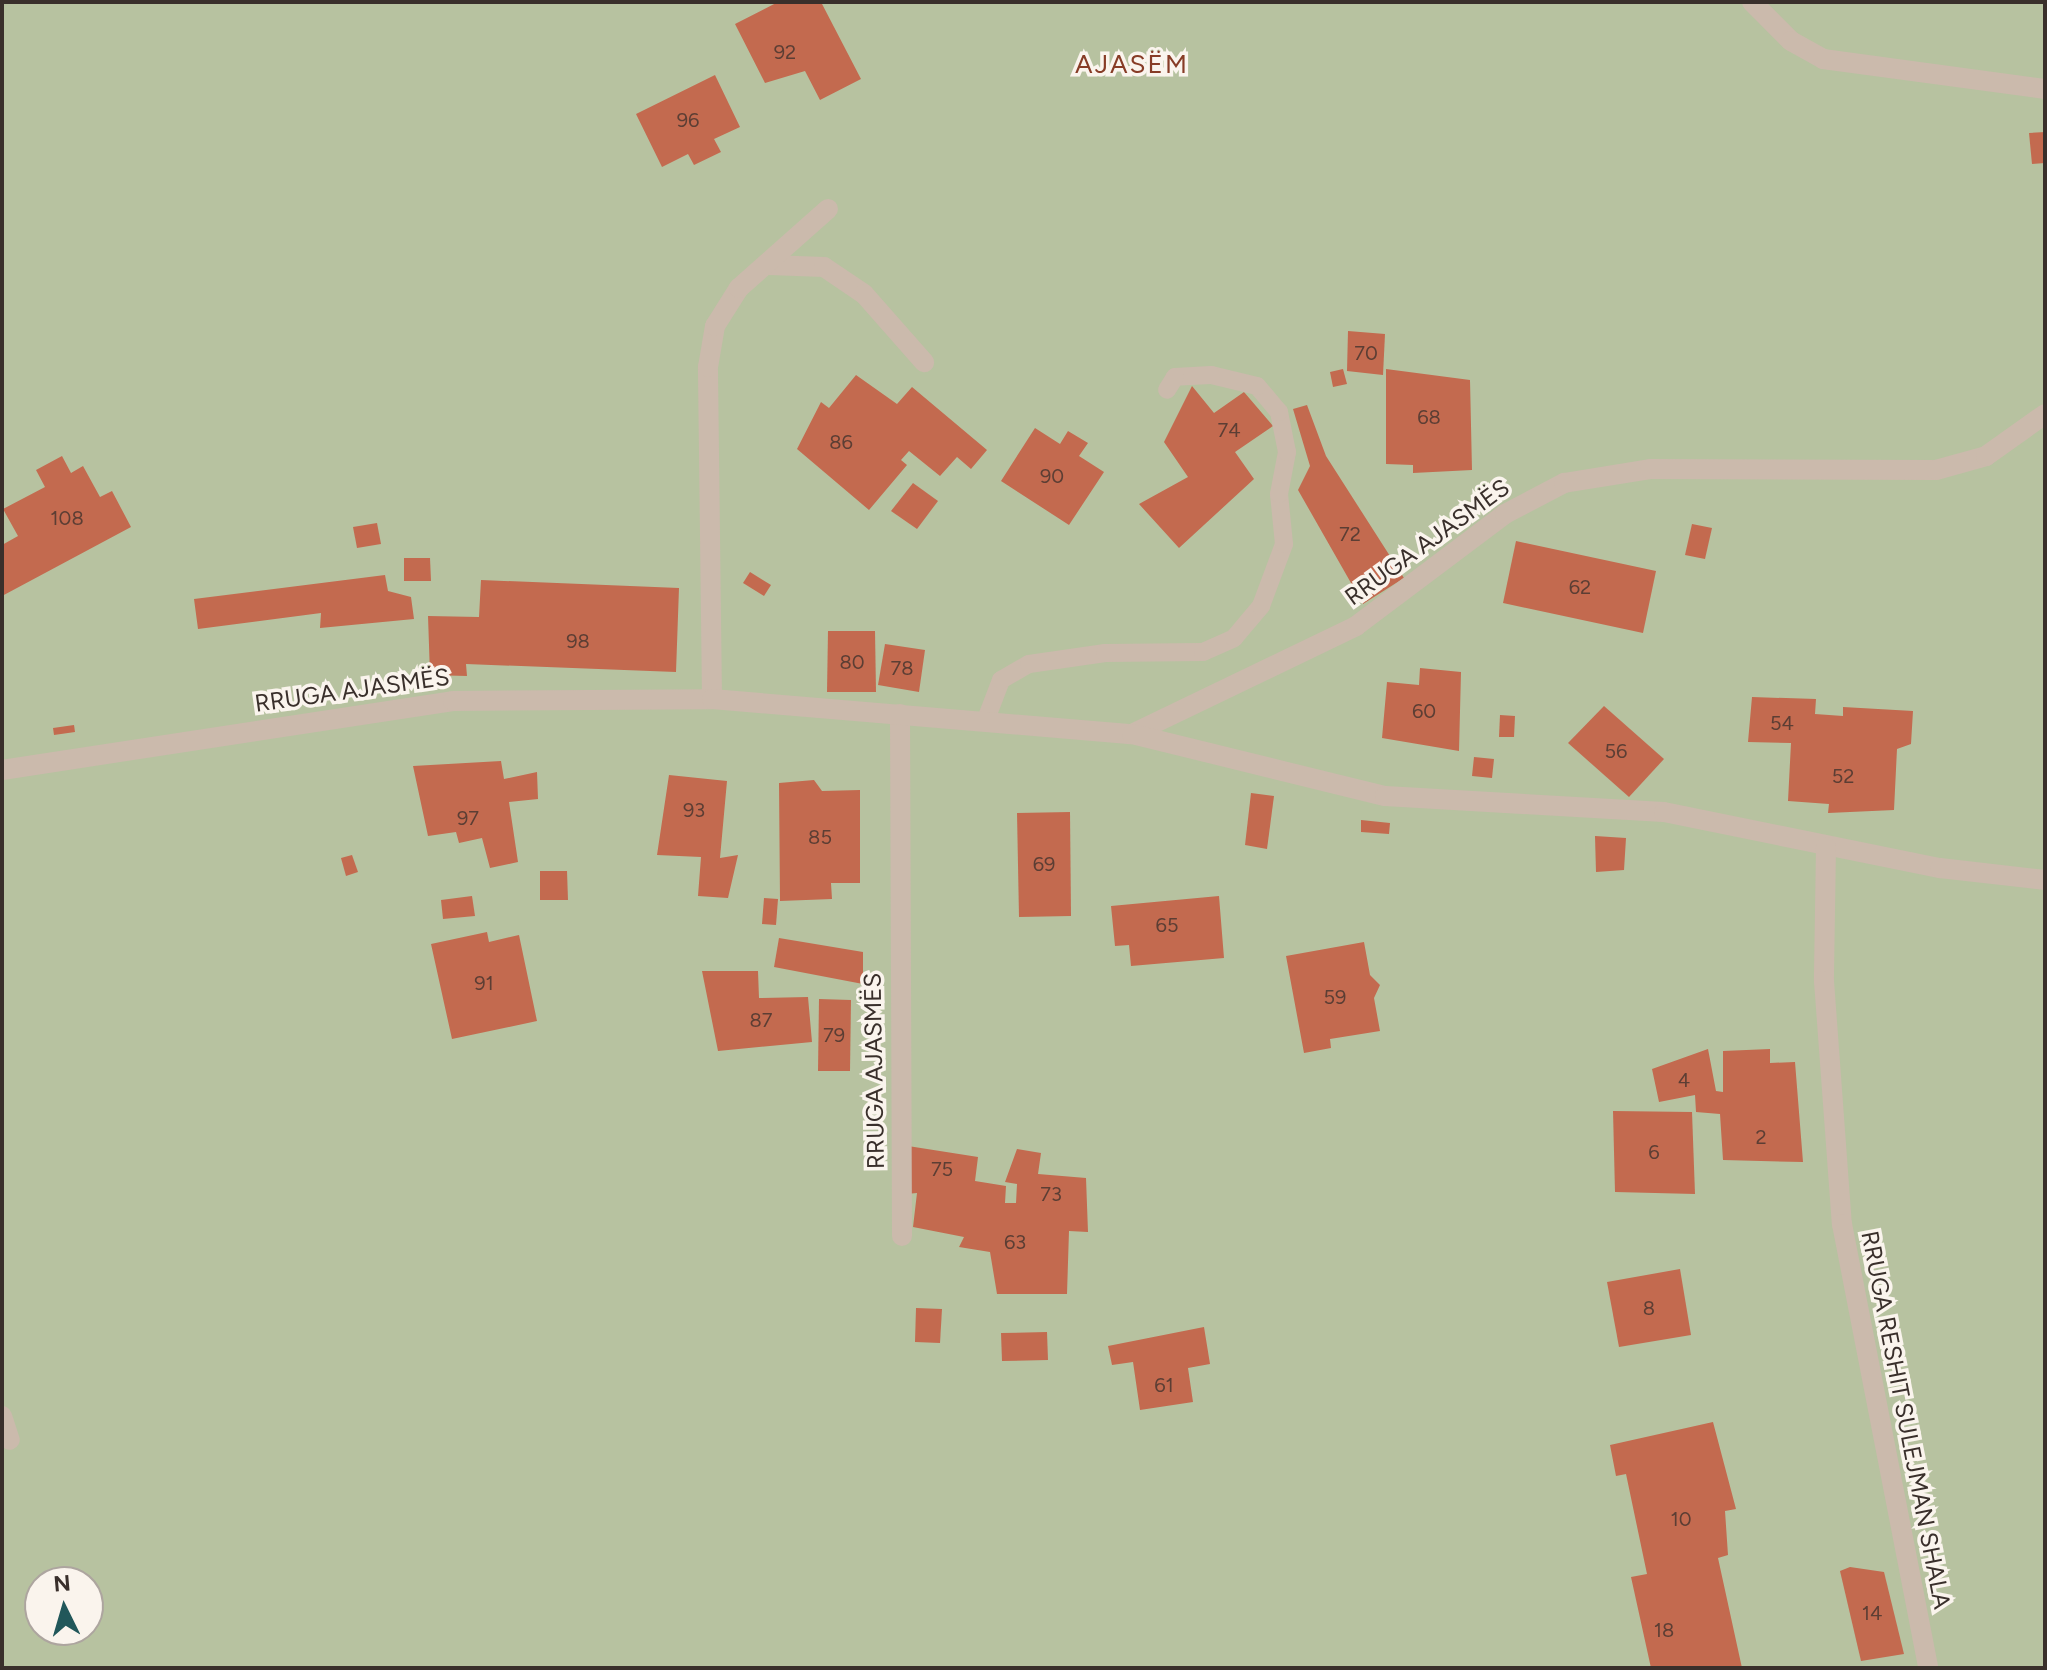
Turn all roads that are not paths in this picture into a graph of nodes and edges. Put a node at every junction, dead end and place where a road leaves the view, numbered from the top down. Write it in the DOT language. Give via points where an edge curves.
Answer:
graph roads {
  1 [pos="1752,2"];
  2 [pos="2045,89"];
  3 [pos="828,209"];
  4 [pos="769,265"];
  5 [pos="924,362"];
  6 [pos="1167,390"];
  7 [pos="2045,414"];
  8 [pos="712,699"];
  9 [pos="900,714"];
  10 [pos="985,722"];
  11 [pos="1132,734"];
  12 [pos="2,770"];
  13 [pos="1826,847"];
  14 [pos="2045,880"];
  15 [pos="902,1236"];
  16 [pos="2,1416"];
  17 [pos="10,1440"];
  18 [pos="1928,1668"];
  1 -- 2 [label="street" via="1791,41 1823,59"];
  3 -- 4 [label="street"];
  4 -- 5 [label="street" via="824,267 864,294"];
  4 -- 8 [label="street" via="739,288 715,326 708,367"];
  6 -- 10 [label="lane" via="1175,377 1211,375 1257,386 1279,412 1287,452 1279,494 1284,544 1261,606 1234,638 1203,652 1105,653 1029,664 1001,680"];
  7 -- 11 [label="street, RRUGA AJASMËS" via="1986,456 1936,470 1650,469 1564,483 1505,514 1356,626"];
  8 -- 9 [label="street, RRUGA AJASMËS"];
  8 -- 12 [label="street, RRUGA AJASMËS" via="453,701"];
  9 -- 10 [label="street, RRUGA AJASMËS"];
  9 -- 15 [label="street, RRUGA AJASMËS"];
  10 -- 11 [label="street, RRUGA AJASMËS"];
  11 -- 13 [label="street, RRUGA AJASMËS" via="1385,796 1664,812"];
  13 -- 14 [label="street, RRUGA AJASMËS"];
  13 -- 18 [label="street, RRUGA RESHIT SULEJMAN SHALA" via="1824,981 1842,1224"];
  16 -- 17 [label="street"];
}
